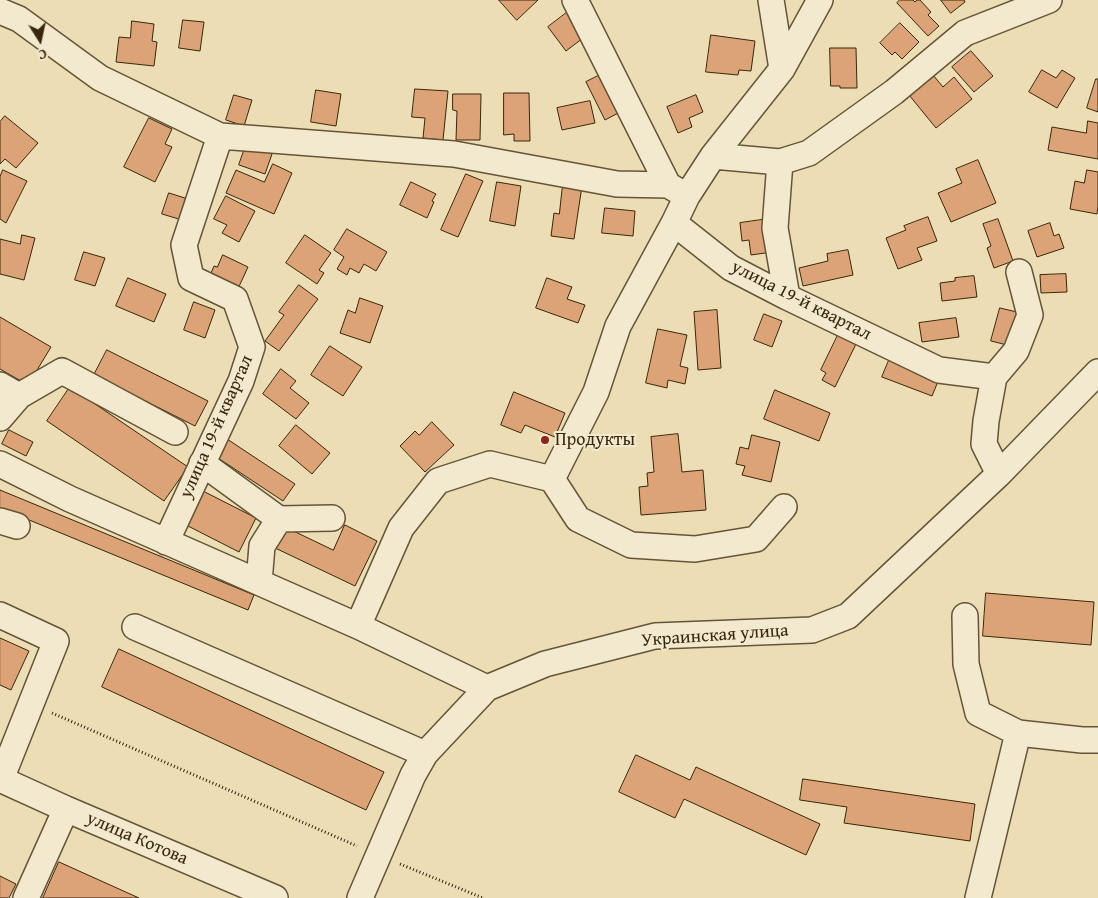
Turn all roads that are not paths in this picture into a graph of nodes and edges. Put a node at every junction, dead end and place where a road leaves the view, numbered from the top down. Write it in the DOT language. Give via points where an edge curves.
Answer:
graph roads {
  1 [pos="575,0"];
  2 [pos="771,0"];
  3 [pos="820,0"];
  4 [pos="1049,0"];
  5 [pos="0,11"];
  6 [pos="782,69"];
  7 [pos="220,136"];
  8 [pos="713,156"];
  9 [pos="780,162"];
  10 [pos="677,191"];
  11 [pos="674,223"];
  12 [pos="1019,272"];
  13 [pos="788,296"];
  14 [pos="1098,372"];
  15 [pos="994,377"];
  16 [pos="10,391"];
  17 [pos="0,418"];
  18 [pos="175,432"];
  19 [pos="202,463"];
  20 [pos="0,464"];
  21 [pos="999,474"];
  22 [pos="552,479"];
  23 [pos="784,507"];
  24 [pos="332,518"];
  25 [pos="279,519"];
  26 [pos="166,542"];
  27 [pos="259,582"];
  28 [pos="0,616"];
  29 [pos="965,616"];
  30 [pos="358,626"];
  31 [pos="135,627"];
  32 [pos="487,688"];
  33 [pos="1018,733"];
  34 [pos="1098,740"];
  35 [pos="425,754"];
  36 [pos="0,779"];
  37 [pos="66,809"];
  38 [pos="26,898"];
  39 [pos="275,898"];
  40 [pos="360,898"];
  41 [pos="978,898"];
  1 -- 10 [label="street"];
  2 -- 6 [label="street"];
  3 -- 6 [label="street"];
  4 -- 9 [label="street" via="965,33 894,92 809,154"];
  5 -- 7 [label="street" via="19,19 100,78"];
  6 -- 8 [label="street"];
  7 -- 10 [label="street" via="454,154 617,184"];
  7 -- 19 [label="street, улица 19-й квартал" via="184,246 191,278 235,299 252,347 241,381"];
  8 -- 9 [label="street"];
  8 -- 10 [label="street"];
  9 -- 13 [label="street" via="775,228"];
  10 -- 11 [label="street"];
  11 -- 13 [label="street, улица 19-й квартал" via="731,268"];
  11 -- 22 [label="street" via="618,326 596,392"];
  12 -- 15 [label="street" via="1030,315 1016,351"];
  13 -- 15 [label="street, улица 19-й квартал" via="939,370"];
  14 -- 21 [label="street, Украинская улица"];
  15 -- 21 [label="street" via="984,444"];
  16 -- 17 [label="street"];
  16 -- 18 [label="street" via="62,372"];
  19 -- 25 [label="street"];
  19 -- 26 [label="street, улица 19-й квартал"];
  20 -- 26 [label="street"];
  21 -- 32 [label="street, Украинская улица" via="848,616 812,630 655,636 545,664"];
  22 -- 23 [label="street" via="578,519 630,545 695,550 756,539"];
  22 -- 30 [label="street" via="490,464 438,481 401,528"];
  24 -- 25 [label="street"];
  25 -- 27 [label="street" via="262,546"];
  26 -- 27 [label="street"];
  27 -- 30 [label="street"];
  28 -- 36 [label="street" via="56,641"];
  29 -- 33 [label="street" via="966,664 978,713"];
  30 -- 32 [label="street"];
  31 -- 35 [label="street"];
  32 -- 35 [label="street, Украинская улица"];
  33 -- 34 [label="street"];
  33 -- 41 [label="street"];
  35 -- 40 [label="street, Украинская улица"];
  36 -- 37 [label="street, улица Котова"];
  37 -- 38 [label="street"];
  37 -- 39 [label="street, улица Котова"];
}
